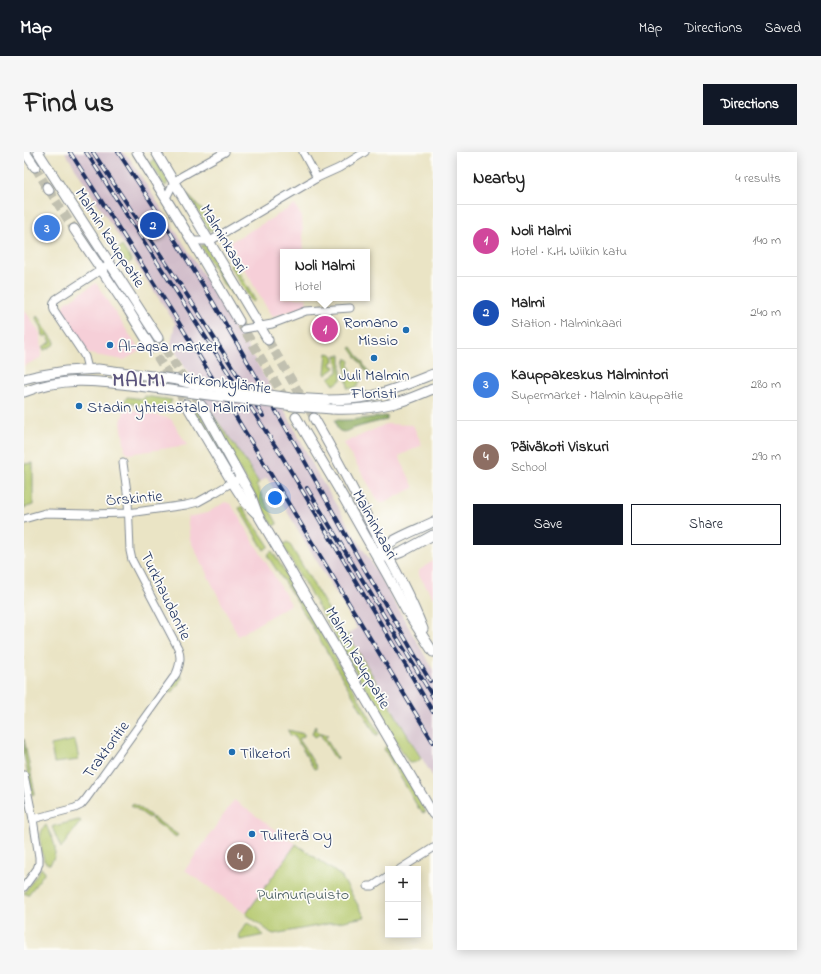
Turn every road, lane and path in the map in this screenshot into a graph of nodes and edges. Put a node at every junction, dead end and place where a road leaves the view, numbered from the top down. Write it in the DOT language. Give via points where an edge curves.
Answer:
graph roads {
  1 [pos="25,152"];
  2 [pos="38,152"];
  3 [pos="137,152"];
  4 [pos="156,152"];
  5 [pos="225,152"];
  6 [pos="304,152"];
  7 [pos="365,152"];
  8 [pos="35,167"];
  9 [pos="317,178"];
  10 [pos="174,182"];
  11 [pos="166,198"];
  12 [pos="74,229"];
  13 [pos="192,241"];
  14 [pos="210,241"];
  15 [pos="110,264"];
  16 [pos="101,269"];
  17 [pos="350,308"];
  18 [pos="242,325"];
  19 [pos="260,326"];
  20 [pos="158,338"];
  21 [pos="268,340"];
  22 [pos="150,345"];
  23 [pos="88,369"];
  24 [pos="433,374"];
  25 [pos="24,379"];
  26 [pos="433,389"];
  27 [pos="24,392"];
  28 [pos="186,404"];
  29 [pos="201,405"];
  30 [pos="296,417"];
  31 [pos="314,418"];
  32 [pos="123,463"];
  33 [pos="241,477"];
  34 [pos="232,482"];
  35 [pos="128,513"];
  36 [pos="258,515"];
  37 [pos="24,519"];
  38 [pos="433,522"];
  39 [pos="433,535"];
  40 [pos="383,547"];
  41 [pos="377,557"];
  42 [pos="389,557"];
  43 [pos="431,649"];
  44 [pos="179,668"];
  45 [pos="24,775"];
  46 [pos="433,814"];
  47 [pos="33,819"];
  48 [pos="433,848"];
  49 [pos="405,866"];
  50 [pos="385,878"];
  51 [pos="368,886"];
  52 [pos="24,887"];
  1 -- 8 [label="main road"];
  2 -- 15 [label="main road, Malmin kauppatie"];
  3 -- 11 [label="main road, Malminkaari"];
  4 -- 10 [label="main road, Malminkaari"];
  5 -- 10 [label="street"];
  6 -- 9 [label="street"];
  7 -- 9 [label="street"];
  9 -- 14 [label="street"];
  10 -- 11 [label="street"];
  10 -- 14 [label="main road, Malminkaari"];
  11 -- 13 [label="main road, Malminkaari"];
  12 -- 16 [label="main road, Malmin kauppatie"];
  13 -- 14 [label="street"];
  13 -- 18 [label="main road, Malminkaari"];
  14 -- 19 [label="main road, Malminkaari"];
  15 -- 16 [label="street"];
  15 -- 20 [label="main road, Malmin kauppatie"];
  16 -- 22 [label="main road, Malmin kauppatie"];
  16 -- 23 [label="street" via="56,299 53,305 84,357"];
  17 -- 19 [label="street" via="306,311"];
  18 -- 19 [label="street"];
  19 -- 21 [label="main road, Malminkaari"];
  23 -- 24 [label="main road, Kirkonkyläntie, bridge" via="136,373 291,398 327,400 372,396"];
  23 -- 25 [label="main road, Kirkonkyläntie"];
  26 -- 27 [label="main road, Kirkonkyläntie, bridge" via="395,403 358,409 294,406 102,381 67,381"];
  28 -- 34 [label="main road, Malmin kauppatie"];
  29 -- 33 [label="main road, Malmin kauppatie"];
  30 -- 41 [label="main road, Malminkaari"];
  31 -- 40 [label="main road, Malminkaari"];
  32 -- 35 [label="street, Turkhaudantie"];
  33 -- 34 [label="street, Örskintie"];
  33 -- 36 [label="main road, Malmin kauppatie"];
  34 -- 35 [label="street, Örskintie" via="198,502"];
  34 -- 36 [label="main road, Malmin kauppatie" via="245,502"];
  35 -- 37 [label="street, Örskintie" via="45,513"];
  35 -- 44 [label="street, Turkhaudantie" via="132,560 178,648 181,659"];
  36 -- 46 [label="main road, Malmin kauppatie"];
  38 -- 40 [label="main road"];
  39 -- 42 [label="main road"];
  40 -- 41 [label="main road"];
  40 -- 42 [label="main road, Malminkaari"];
  41 -- 42 [label="main road"];
  41 -- 43 [label="main road, Malminkaari"];
  42 -- 43 [label="main road, Malminkaari" via="416,610"];
  44 -- 47 [label="street, Traktoritie" via="81,805"];
  45 -- 47 [label="street"];
  47 -- 52 [label="street" via="39,863"];
  48 -- 49 [label="street"];
  50 -- 51 [label="street" via="373,886"];
}
